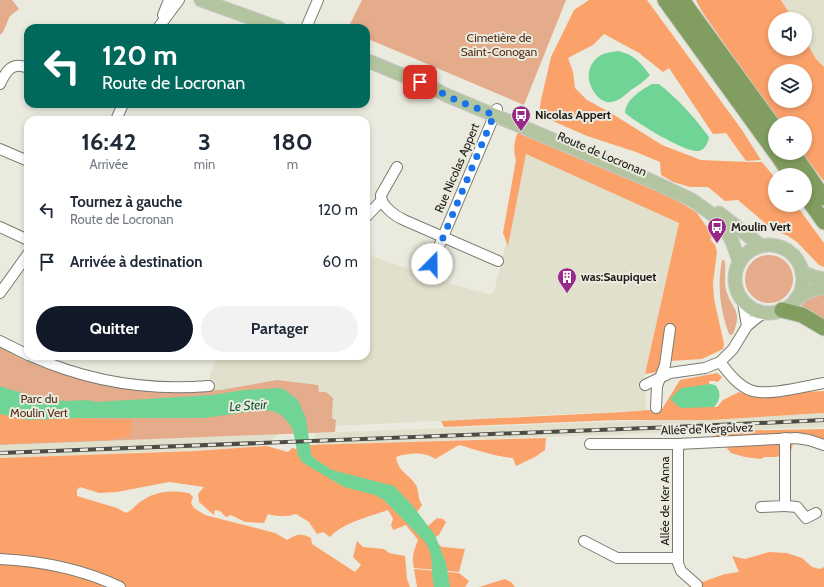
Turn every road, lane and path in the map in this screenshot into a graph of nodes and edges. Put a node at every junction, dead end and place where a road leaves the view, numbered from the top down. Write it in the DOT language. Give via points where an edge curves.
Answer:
graph roads {
  1 [pos="169,0"];
  2 [pos="179,0"];
  3 [pos="201,0"];
  4 [pos="318,0"];
  5 [pos="665,0"];
  6 [pos="682,0"];
  7 [pos="159,24"];
  8 [pos="160,24"];
  9 [pos="268,24"];
  10 [pos="308,24"];
  11 [pos="370,62"];
  12 [pos="24,67"];
  13 [pos="0,84"];
  14 [pos="495,112"];
  15 [pos="768,118"];
  16 [pos="768,143"];
  17 [pos="0,149"];
  18 [pos="24,159"];
  19 [pos="798,160"];
  20 [pos="397,167"];
  21 [pos="824,198"];
  22 [pos="382,200"];
  23 [pos="812,205"];
  24 [pos="370,213"];
  25 [pos="824,222"];
  26 [pos="0,227"];
  27 [pos="442,237"];
  28 [pos="24,238"];
  29 [pos="760,245"];
  30 [pos="24,260"];
  31 [pos="498,261"];
  32 [pos="739,261"];
  33 [pos="802,272"];
  34 [pos="426,277"];
  35 [pos="824,279"];
  36 [pos="824,287"];
  37 [pos="0,293"];
  38 [pos="796,299"];
  39 [pos="743,302"];
  40 [pos="782,310"];
  41 [pos="765,313"];
  42 [pos="747,326"];
  43 [pos="824,328"];
  44 [pos="670,329"];
  45 [pos="0,341"];
  46 [pos="24,353"];
  47 [pos="42,360"];
  48 [pos="720,362"];
  49 [pos="661,377"];
  50 [pos="824,383"];
  51 [pos="645,385"];
  52 [pos="209,386"];
  53 [pos="656,408"];
  54 [pos="785,438"];
  55 [pos="590,444"];
  56 [pos="678,444"];
  57 [pos="824,444"];
  58 [pos="785,506"];
  59 [pos="761,507"];
  60 [pos="816,513"];
  61 [pos="584,541"];
  62 [pos="678,558"];
  63 [pos="0,559"];
  64 [pos="697,585"];
  65 [pos="120,587"];
  1 -- 7 [label="street"];
  2 -- 8 [label="street"];
  3 -- 9 [label="main road"];
  4 -- 10 [label="street"];
  5 -- 16 [label="highway"];
  6 -- 15 [label="highway"];
  11 -- 14 [label="main road, Route de Locronan" via="456,100"];
  12 -- 13 [label="street" via="18,65 6,71"];
  14 -- 27 [label="street, Rue Nicolas Appert"];
  14 -- 29 [label="main road, Route de Locronan" via="685,190 710,205"];
  14 -- 32 [label="main road, Route de Locronan" via="559,144 692,200 713,215 724,227"];
  17 -- 18 [label="street"];
  19 -- 21 [label="highway"];
  20 -- 22 [label="street" via="381,194"];
  22 -- 24 [label="street"];
  22 -- 27 [label="street" via="398,217"];
  23 -- 25 [label="highway"];
  26 -- 28 [label="street"];
  27 -- 31 [label="street"];
  27 -- 34 [label="street, Rue Nicolas Appert"];
  29 -- 32 [label="main road"];
  29 -- 33 [label="main road" via="772,244 786,249 799,262"];
  30 -- 37 [label="street"];
  32 -- 39 [label="main road" via="734,281"];
  33 -- 35 [label="main road"];
  33 -- 38 [label="main road" via="801,290"];
  36 -- 38 [label="main road" via="807,292"];
  38 -- 40 [label="main road"];
  39 -- 41 [label="main road"];
  39 -- 42 [label="street"];
  40 -- 41 [label="main road"];
  40 -- 43 [label="highway" via="802,315"];
  41 -- 42 [label="street"];
  42 -- 48 [label="street" via="733,349"];
  44 -- 49 [label="street, Allée de Kergolvez"];
  45 -- 46 [label="street"];
  47 -- 52 [label="street" via="74,372 122,382 169,387"];
  48 -- 49 [label="street" via="705,368 676,371"];
  48 -- 50 [label="street" via="739,383 752,391 786,390"];
  49 -- 51 [label="street"];
  49 -- 53 [label="street, Allée de Kergolvez" via="656,390"];
  54 -- 56 [label="street, Allée de Kergolvez"];
  54 -- 57 [label="street, Allée de Kergolvez"];
  54 -- 58 [label="street"];
  55 -- 56 [label="street, Allée de Kergolvez"];
  56 -- 62 [label="street, Allée de Ker Anna"];
  58 -- 59 [label="street"];
  58 -- 60 [label="street" via="797,507 806,518"];
  61 -- 62 [label="street, Allée de Ker Anna" via="617,558"];
  62 -- 64 [label="street, Allée de Ker Anna" via="680,569"];
  63 -- 65 [label="street" via="69,569"];
}
